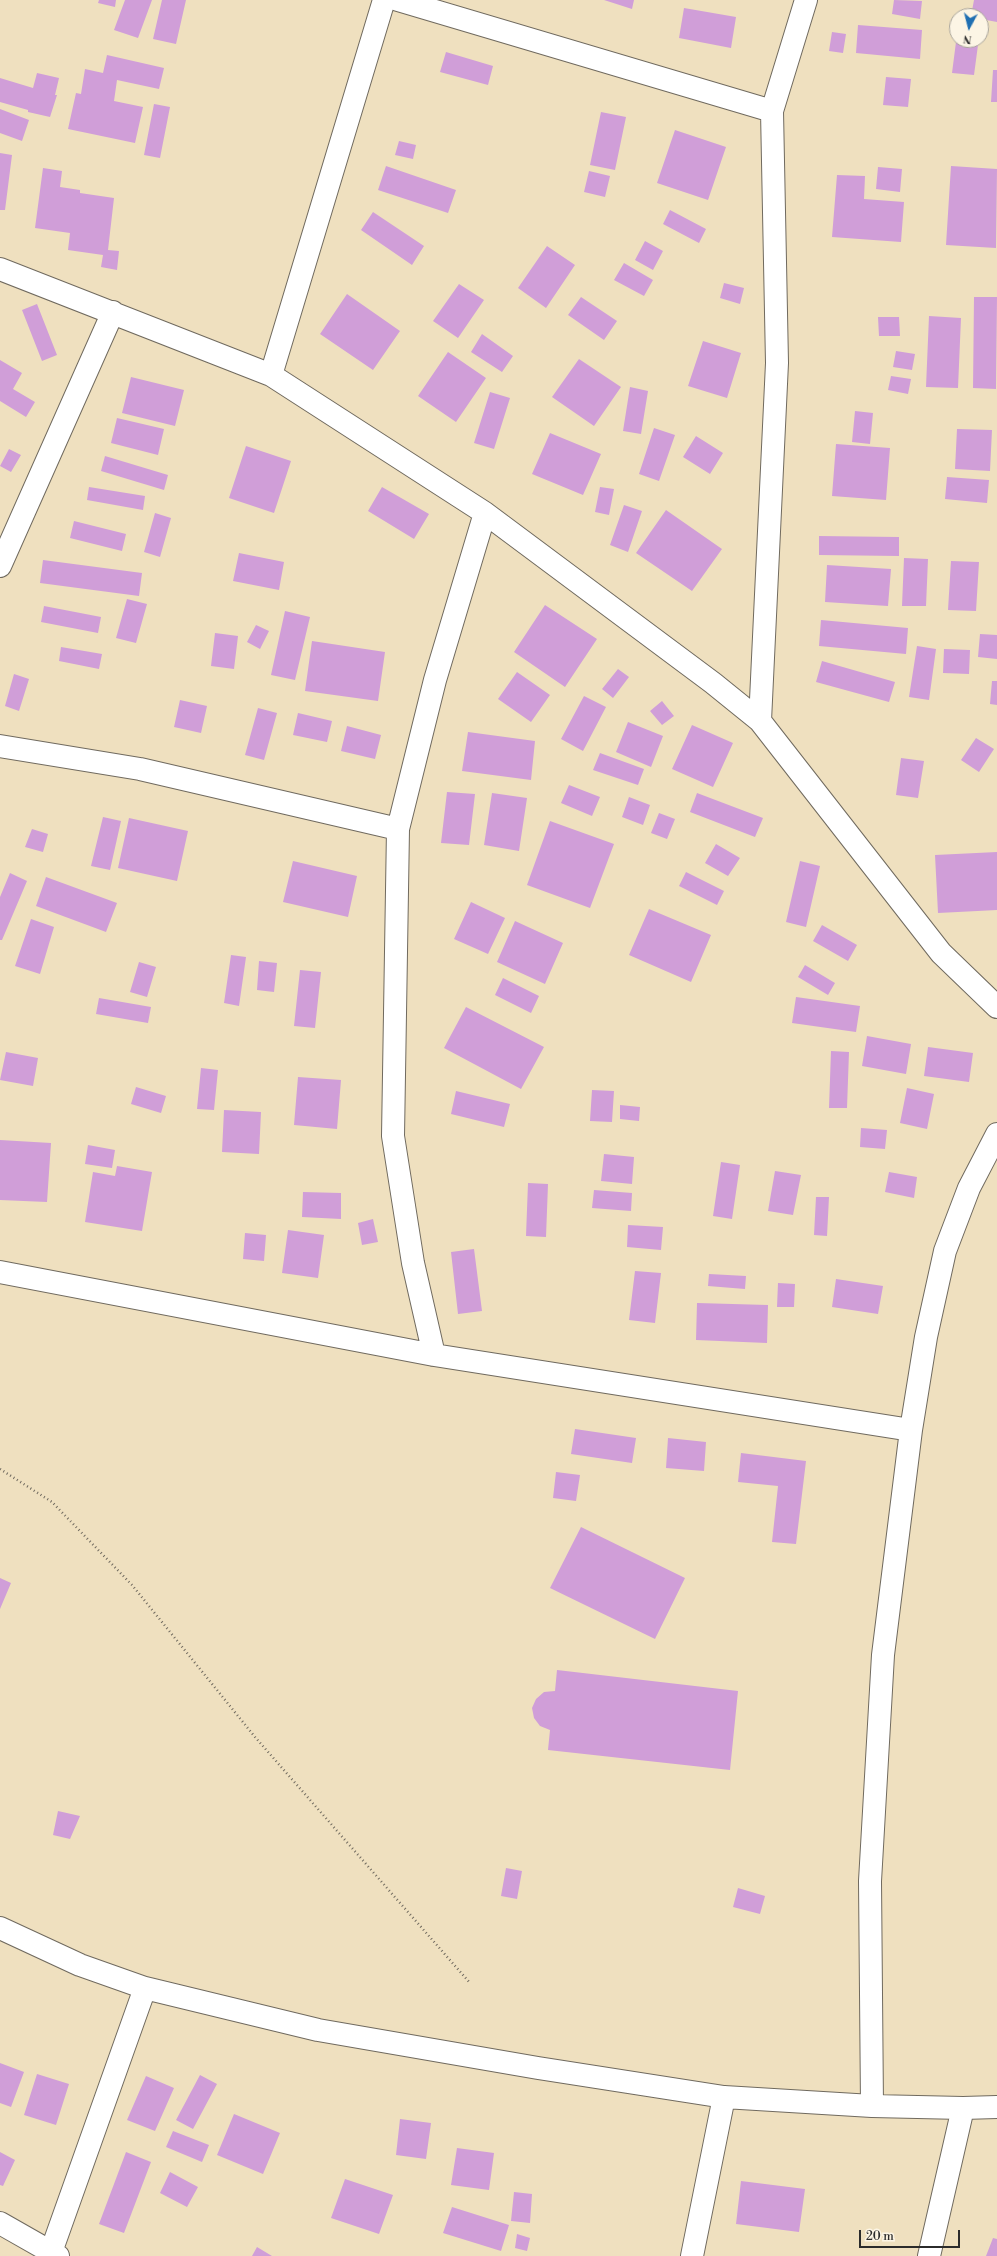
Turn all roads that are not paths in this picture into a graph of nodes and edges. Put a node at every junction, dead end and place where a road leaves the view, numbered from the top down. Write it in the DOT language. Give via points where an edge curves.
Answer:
graph roads {
  1 [pos="384,0"];
  2 [pos="398,0"];
  3 [pos="806,0"];
  4 [pos="772,111"];
  5 [pos="0,269"];
  6 [pos="113,312"];
  7 [pos="271,375"];
  8 [pos="485,513"];
  9 [pos="0,564"];
  10 [pos="760,721"];
  11 [pos="0,746"];
  12 [pos="398,829"];
  13 [pos="997,1007"];
  14 [pos="997,1134"];
  15 [pos="0,1272"];
  16 [pos="434,1355"];
  17 [pos="911,1430"];
  18 [pos="0,1928"];
  19 [pos="145,1988"];
  20 [pos="724,2098"];
  21 [pos="872,2106"];
  22 [pos="997,2107"];
  23 [pos="963,2108"];
  24 [pos="0,2223"];
  25 [pos="54,2254"];
  26 [pos="692,2256"];
  27 [pos="929,2256"];
  1 -- 7 [label="street"];
  2 -- 4 [label="street"];
  3 -- 4 [label="street"];
  4 -- 10 [label="street" via="777,363"];
  5 -- 6 [label="street"];
  6 -- 7 [label="street"];
  6 -- 9 [label="street"];
  7 -- 8 [label="street"];
  8 -- 10 [label="street"];
  8 -- 12 [label="street" via="435,680"];
  10 -- 13 [label="street" via="941,953"];
  11 -- 12 [label="street" via="140,769"];
  12 -- 16 [label="street" via="393,1136 413,1263"];
  14 -- 17 [label="street" via="969,1188 945,1251 926,1337"];
  15 -- 16 [label="street"];
  16 -- 17 [label="street"];
  17 -- 21 [label="street" via="883,1655 870,1881"];
  18 -- 19 [label="street" via="80,1964"];
  19 -- 20 [label="street" via="318,2030"];
  19 -- 25 [label="street"];
  20 -- 21 [label="street"];
  20 -- 26 [label="street"];
  21 -- 23 [label="street"];
  22 -- 23 [label="street"];
  23 -- 27 [label="street"];
  24 -- 25 [label="street"];
}
